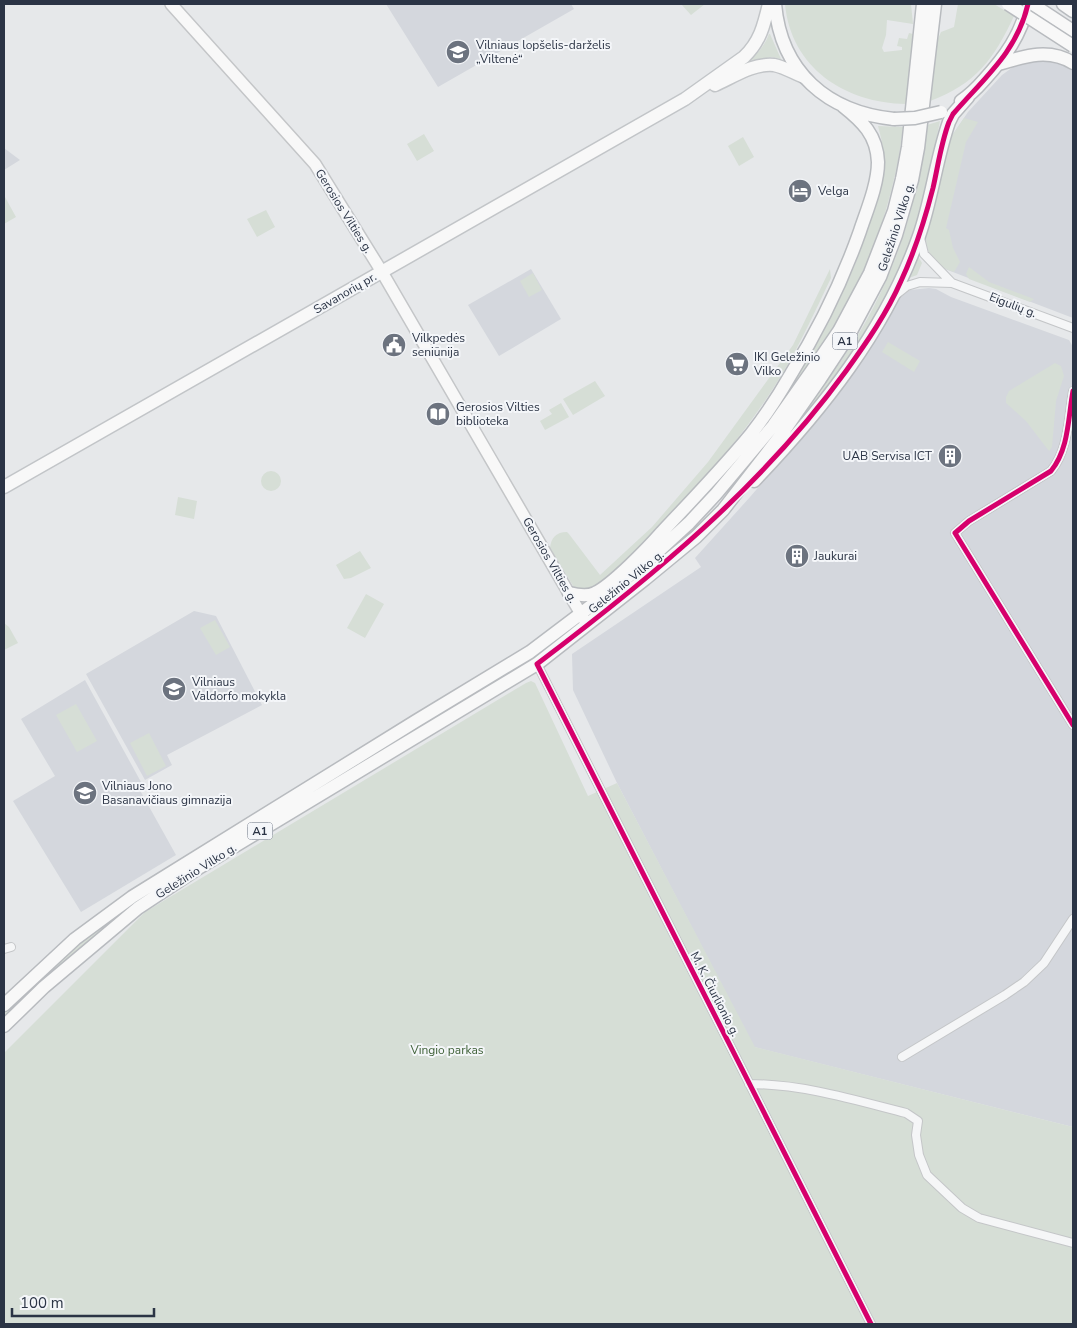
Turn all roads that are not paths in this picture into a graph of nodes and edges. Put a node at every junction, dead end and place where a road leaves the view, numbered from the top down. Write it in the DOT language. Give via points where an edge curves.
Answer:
graph roads {
  1 [pos="171,4"];
  2 [pos="769,4"];
  3 [pos="775,4"];
  4 [pos="923,4"];
  5 [pos="935,4"];
  6 [pos="1008,4"];
  7 [pos="1030,4"];
  8 [pos="1063,4"];
  9 [pos="1073,11"];
  10 [pos="1073,31"];
  11 [pos="1073,46"];
  12 [pos="1073,63"];
  13 [pos="999,64"];
  14 [pos="804,77"];
  15 [pos="968,97"];
  16 [pos="685,98"];
  17 [pos="843,106"];
  18 [pos="913,147"];
  19 [pos="919,235"];
  20 [pos="382,272"];
  21 [pos="952,283"];
  22 [pos="892,300"];
  23 [pos="1073,328"];
  24 [pos="1073,391"];
  25 [pos="751,433"];
  26 [pos="4,487"];
  27 [pos="716,494"];
  28 [pos="723,510"];
  29 [pos="653,556"];
  30 [pos="611,582"];
  31 [pos="569,592"];
  32 [pos="580,613"];
  33 [pos="588,626"];
  34 [pos="540,668"];
  35 [pos="1073,725"];
  36 [pos="1073,919"];
  37 [pos="74,939"];
  38 [pos="4,994"];
  39 [pos="4,1005"];
  40 [pos="4,1026"];
  41 [pos="902,1057"];
  42 [pos="750,1084"];
  43 [pos="1073,1243"];
  44 [pos="871,1324"];
  1 -- 20 [label="main road, Gerosios Vilties g." via="315,164"];
  2 -- 16 [label="main road, Savanorių pr." via="762,32 751,50"];
  3 -- 14 [label="main road" via="780,36"];
  4 -- 18 [label="main road, A1"];
  5 -- 18 [label="main road, A1"];
  6 -- 11 [label="main road, bridge"];
  7 -- 10 [label="main road"];
  7 -- 13 [label="main road" via="1018,36"];
  8 -- 9 [label="main road"];
  12 -- 13 [label="main road" via="1046,54 1029,55"];
  13 -- 15 [label="main road"];
  14 -- 16 [label="main road, Savanorių pr." via="774,65 756,67"];
  14 -- 17 [label="main road"];
  15 -- 17 [label="main road, bridge" via="941,112 915,118 894,119 864,114"];
  15 -- 19 [label="main road" via="952,114"];
  16 -- 20 [label="main road, Savanorių pr."];
  17 -- 25 [label="main road" via="864,123 875,145 878,162 872,193 828,310 788,380"];
  18 -- 27 [label="main road, Geležinio Vilko g. / A1" via="873,266 839,331 773,426"];
  18 -- 28 [label="main road, Geležinio Vilko g. / A1" via="912,180 901,221 870,297 820,379"];
  19 -- 21 [label="street, Eigulių g." via="924,254"];
  19 -- 22 [label="main road"];
  20 -- 26 [label="main road, Savanorių pr."];
  20 -- 31 [label="main road, Gerosios Vilties g."];
  21 -- 22 [label="street, Eigulių g." via="920,282 901,290"];
  21 -- 23 [label="street, Eigulių g."];
  22 -- 28 [label="main road" via="876,328 805,424"];
  24 -- 35 [label="street" via="1065,446 1058,462 1051,470 969,520 955,533"];
  25 -- 27 [label="main road"];
  25 -- 30 [label="main road" via="653,542"];
  27 -- 29 [label="main road, Geležinio Vilko g. / A1"];
  28 -- 33 [label="main road, Geležinio Vilko g. / A1"];
  29 -- 30 [label="main road"];
  29 -- 32 [label="main road, Geležinio Vilko g. / A1"];
  30 -- 31 [label="main road" via="590,595"];
  31 -- 32 [label="main road, Gerosios Vilties g."];
  32 -- 33 [label="main road, Gerosios Vilties g."];
  32 -- 37 [label="main road, Geležinio Vilko g. / A1" via="530,652 132,897"];
  33 -- 34 [label="main road, Geležinio Vilko g. / A1"];
  34 -- 40 [label="main road, Geležinio Vilko g. / A1" via="200,867 138,908 44,987"];
  34 -- 42 [label="street, M. K. Čiurlionio g."];
  36 -- 41 [label="street" via="1049,955 1024,982"];
  37 -- 38 [label="main road"];
  37 -- 39 [label="main road, Geležinio Vilko g. / A1"];
  42 -- 43 [label="street" via="775,1084 818,1091 906,1113 918,1121 919,1155 927,1175 962,1208 979,1218"];
  42 -- 44 [label="street, M. K. Čiurlionio g."];
}
